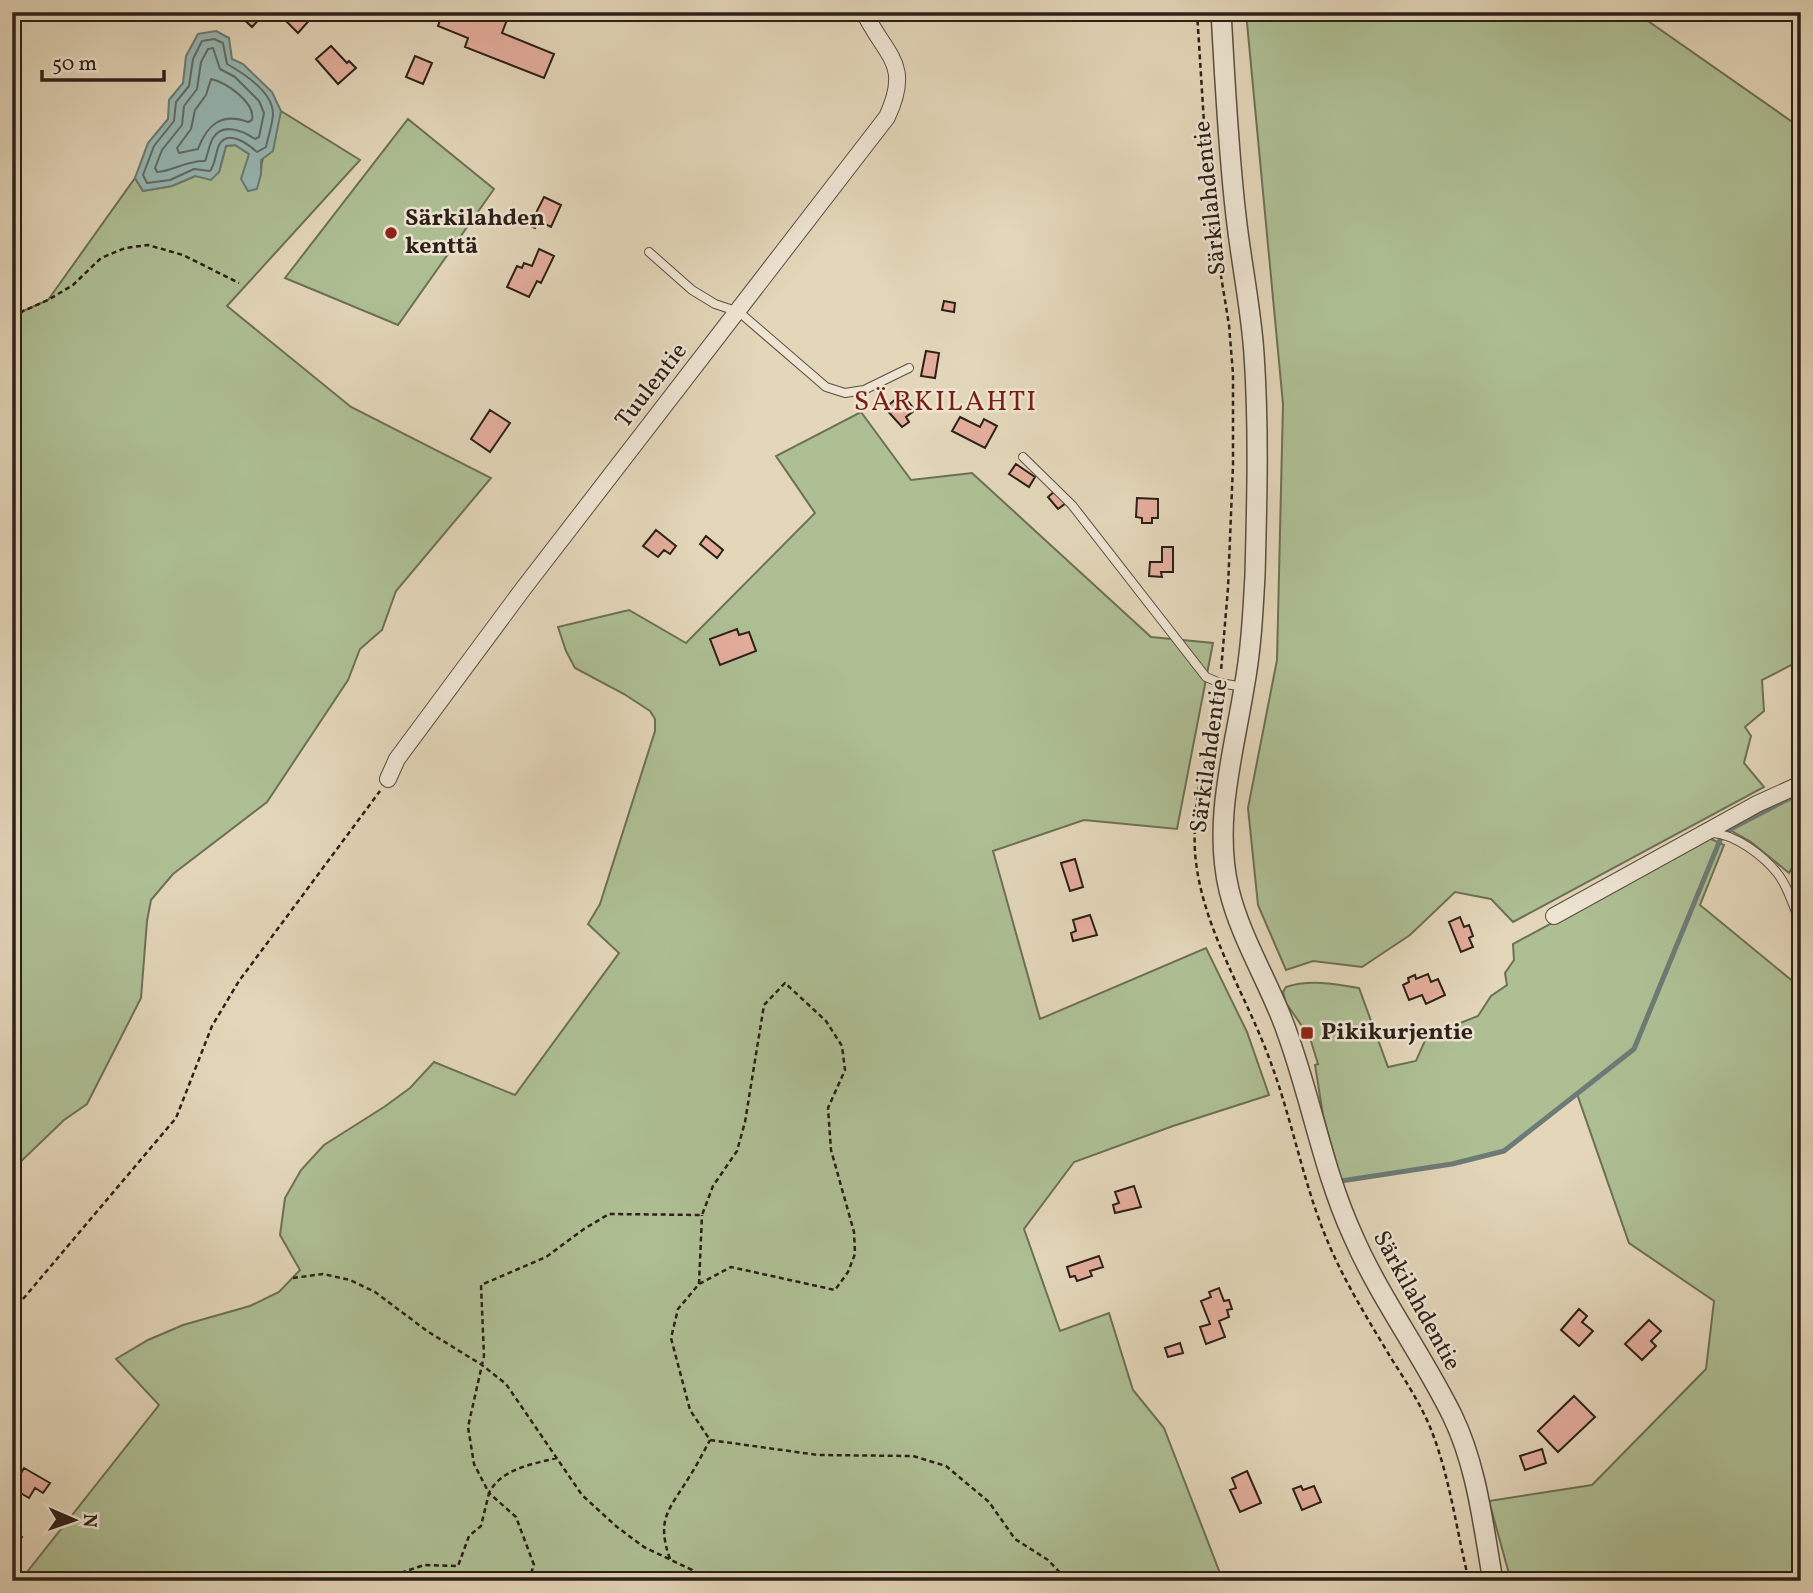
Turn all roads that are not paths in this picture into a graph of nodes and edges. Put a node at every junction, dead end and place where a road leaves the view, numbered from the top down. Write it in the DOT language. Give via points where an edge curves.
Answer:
graph roads {
  1 [pos="864,12"];
  2 [pos="1221,12"];
  3 [pos="649,252"];
  4 [pos="739,312"];
  5 [pos="909,368"];
  6 [pos="1023,457"];
  7 [pos="1245,687"];
  8 [pos="388,779"];
  9 [pos="1801,784"];
  10 [pos="1706,832"];
  11 [pos="1797,915"];
  12 [pos="1554,916"];
  13 [pos="1493,1581"];
  1 -- 4 [label="street, Tuulentie" via="892,58 898,94 887,117"];
  2 -- 7 [label="street, Särkilahdentie" via="1232,177 1256,382 1255,575"];
  3 -- 4 [label="lane" via="692,290"];
  4 -- 5 [label="lane" via="825,387 845,393 864,390"];
  4 -- 8 [label="street, Tuulentie" via="523,589 397,759"];
  6 -- 7 [label="lane" via="1072,505 1206,677"];
  7 -- 13 [label="street, Särkilahdentie" via="1223,825 1230,894 1299,1066 1350,1230 1453,1416 1465,1447"];
  9 -- 10 [label="street"];
  10 -- 11 [label="lane" via="1723,834 1751,849 1777,873"];
  10 -- 12 [label="street"];
}
